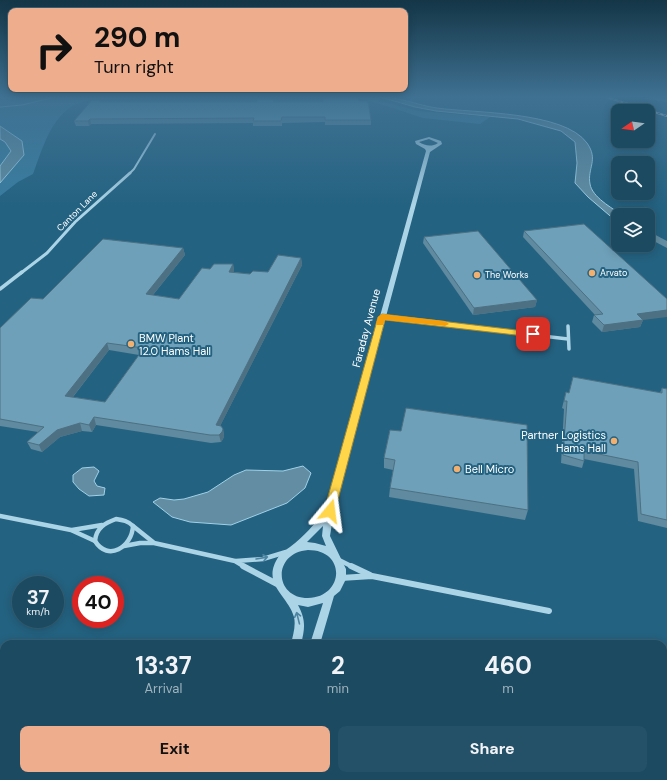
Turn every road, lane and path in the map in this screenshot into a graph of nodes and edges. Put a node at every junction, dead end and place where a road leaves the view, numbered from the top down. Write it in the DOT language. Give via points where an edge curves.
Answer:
graph roads {
  1 [pos="155,134"];
  2 [pos="436,146"];
  3 [pos="426,149"];
  4 [pos="0,289"];
  5 [pos="382,317"];
  6 [pos="568,326"];
  7 [pos="568,339"];
  8 [pos="569,349"];
  9 [pos="330,511"];
  10 [pos="0,516"];
  11 [pos="103,525"];
  12 [pos="133,526"];
  13 [pos="71,530"];
  14 [pos="95,541"];
  15 [pos="154,543"];
  16 [pos="124,546"];
  17 [pos="290,551"];
  18 [pos="336,557"];
  19 [pos="235,561"];
  20 [pos="372,576"];
  21 [pos="341,578"];
  22 [pos="279,586"];
  23 [pos="285,594"];
  24 [pos="330,595"];
  25 [pos="549,611"];
  26 [pos="297,640"];
  27 [pos="315,640"];
  1 -- 4 [label="street, Canton Lane" via="134,169 75,222 47,253"];
  2 -- 3 [label="street"];
  2 -- 3 [label="street"];
  2 -- 3 [label="street, Faraday Avenue" via="440,143 435,139 417,141"];
  3 -- 5 [label="street, Faraday Avenue"];
  5 -- 7 [label="street"];
  5 -- 9 [label="street, Faraday Avenue"];
  6 -- 7 [label="street"];
  7 -- 8 [label="street"];
  9 -- 17 [label="street, Faraday Avenue" via="316,529"];
  9 -- 18 [label="street, Faraday Avenue" via="326,536"];
  10 -- 13 [label="street"];
  11 -- 12 [label="street" via="121,519"];
  11 -- 13 [label="street"];
  11 -- 14 [label="street" via="95,535"];
  12 -- 15 [label="street"];
  12 -- 16 [label="street" via="133,536"];
  13 -- 14 [label="street"];
  14 -- 16 [label="street" via="100,548 108,551"];
  15 -- 16 [label="street"];
  15 -- 19 [label="street"];
  17 -- 18 [label="street" via="307,546 323,548"];
  19 -- 17 [label="street, one-way" via="263,559"];
  17 -- 22 [label="street" via="278,566 276,576"];
  18 -- 20 [label="street"];
  18 -- 21 [label="street" via="340,565"];
  19 -- 22 [label="street"];
  20 -- 21 [label="street"];
  20 -- 25 [label="street"];
  21 -- 24 [label="street" via="337,588"];
  22 -- 23 [label="street"];
  23 -- 24 [label="street" via="296,600 311,602 320,601"];
  26 -- 23 [label="street, one-way" via="300,626 298,615"];
  24 -- 27 [label="street"];
}
